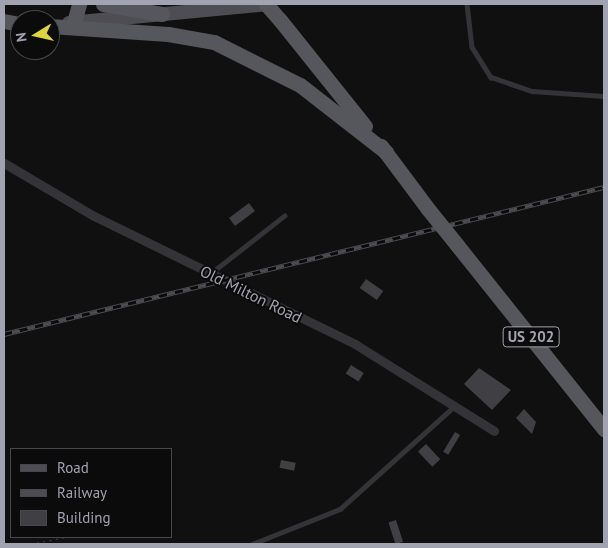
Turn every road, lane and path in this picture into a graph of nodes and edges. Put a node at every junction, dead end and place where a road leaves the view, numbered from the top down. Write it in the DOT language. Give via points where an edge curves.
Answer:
graph roads {
  1 [pos="79,4"];
  2 [pos="103,4"];
  3 [pos="268,4"];
  4 [pos="467,4"];
  5 [pos="162,14"];
  6 [pos="74,22"];
  7 [pos="60,24"];
  8 [pos="60,27"];
  9 [pos="604,96"];
  10 [pos="386,152"];
  11 [pos="4,163"];
  12 [pos="284,216"];
  13 [pos="210,274"];
  14 [pos="452,408"];
  15 [pos="604,429"];
  16 [pos="494,430"];
  17 [pos="62,538"];
  18 [pos="30,544"];
  19 [pos="252,544"];
  1 -- 6 [label="highway"];
  2 -- 5 [label="highway"];
  3 -- 5 [label="main road"];
  3 -- 10 [label="highway, US 202, bridge"];
  4 -- 9 [label="lane" via="472,47 491,76 532,91"];
  5 -- 6 [label="main road"];
  6 -- 7 [label="main road"];
  8 -- 10 [label="highway" via="168,34 214,42 300,85"];
  10 -- 15 [label="highway, US 202, bridge"];
  11 -- 13 [label="street, Old Milton Road" via="94,216"];
  12 -- 13 [label="lane"];
  13 -- 14 [label="street, Old Milton Road" via="355,344"];
  14 -- 16 [label="street, Old Milton Road"];
  14 -- 19 [label="lane" via="340,509"];
  17 -- 18 [label="path"];
}
